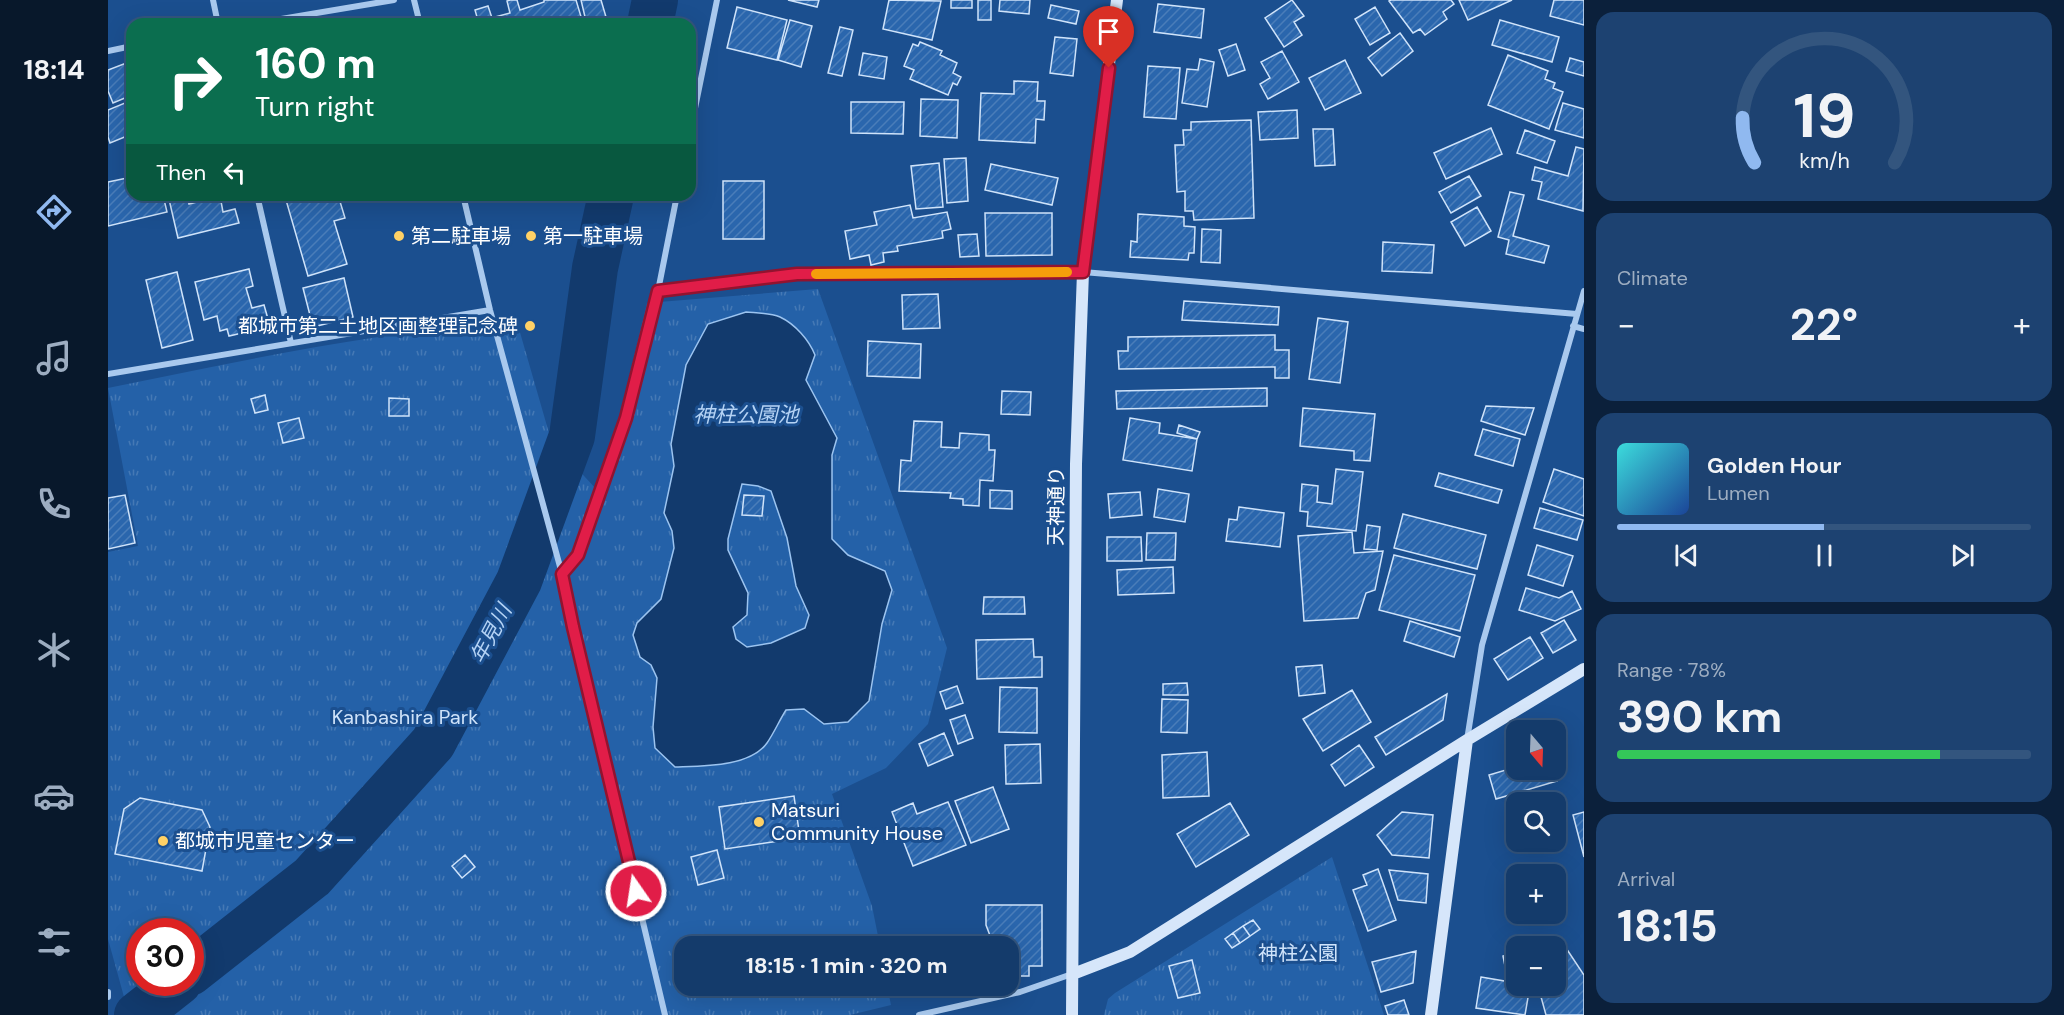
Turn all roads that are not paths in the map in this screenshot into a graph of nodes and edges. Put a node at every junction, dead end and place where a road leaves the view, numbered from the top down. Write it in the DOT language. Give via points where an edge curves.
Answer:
graph roads {
  1 [pos="213,0"];
  2 [pos="394,0"];
  3 [pos="414,0"];
  4 [pos="717,0"];
  5 [pos="1117,0"];
  6 [pos="217,18"];
  7 [pos="287,18"];
  8 [pos="418,18"];
  9 [pos="126,47"];
  10 [pos="108,51"];
  11 [pos="696,103"];
  12 [pos="258,201"];
  13 [pos="464,201"];
  14 [pos="677,201"];
  15 [pos="1083,272"];
  16 [pos="658,291"];
  17 [pos="1584,291"];
  18 [pos="490,310"];
  19 [pos="1577,314"];
  20 [pos="1573,326"];
  21 [pos="1584,329"];
  22 [pos="291,343"];
  23 [pos="108,374"];
  24 [pos="562,574"];
  25 [pos="1584,669"];
  26 [pos="1467,740"];
  27 [pos="1073,974"];
  28 [pos="108,992"];
  29 [pos="108,997"];
  30 [pos="665,1015"];
  31 [pos="919,1015"];
  32 [pos="1072,1015"];
  33 [pos="1431,1015"];
  1 -- 6 [label="street"];
  2 -- 7 [label="street"];
  3 -- 8 [label="street"];
  4 -- 11 [label="street"];
  5 -- 15 [label="street, 天神通り"];
  9 -- 10 [label="street"];
  12 -- 22 [label="street"];
  13 -- 18 [label="street"];
  14 -- 16 [label="street"];
  15 -- 16 [label="street" via="797,274"];
  15 -- 19 [label="street"];
  15 -- 27 [label="street, 天神通り" via="1076,464"];
  16 -- 24 [label="street" via="626,418 578,555"];
  17 -- 19 [label="street"];
  18 -- 22 [label="street"];
  18 -- 24 [label="street"];
  19 -- 20 [label="street"];
  20 -- 21 [label="street"];
  20 -- 26 [label="street" via="1482,645"];
  22 -- 23 [label="street"];
  24 -- 30 [label="street"];
  25 -- 26 [label="street"];
  26 -- 27 [label="street" via="1130,952"];
  26 -- 33 [label="street"];
  27 -- 31 [label="street" via="1020,992"];
  27 -- 32 [label="street, 天神通り"];
  28 -- 29 [label="street"];
}
